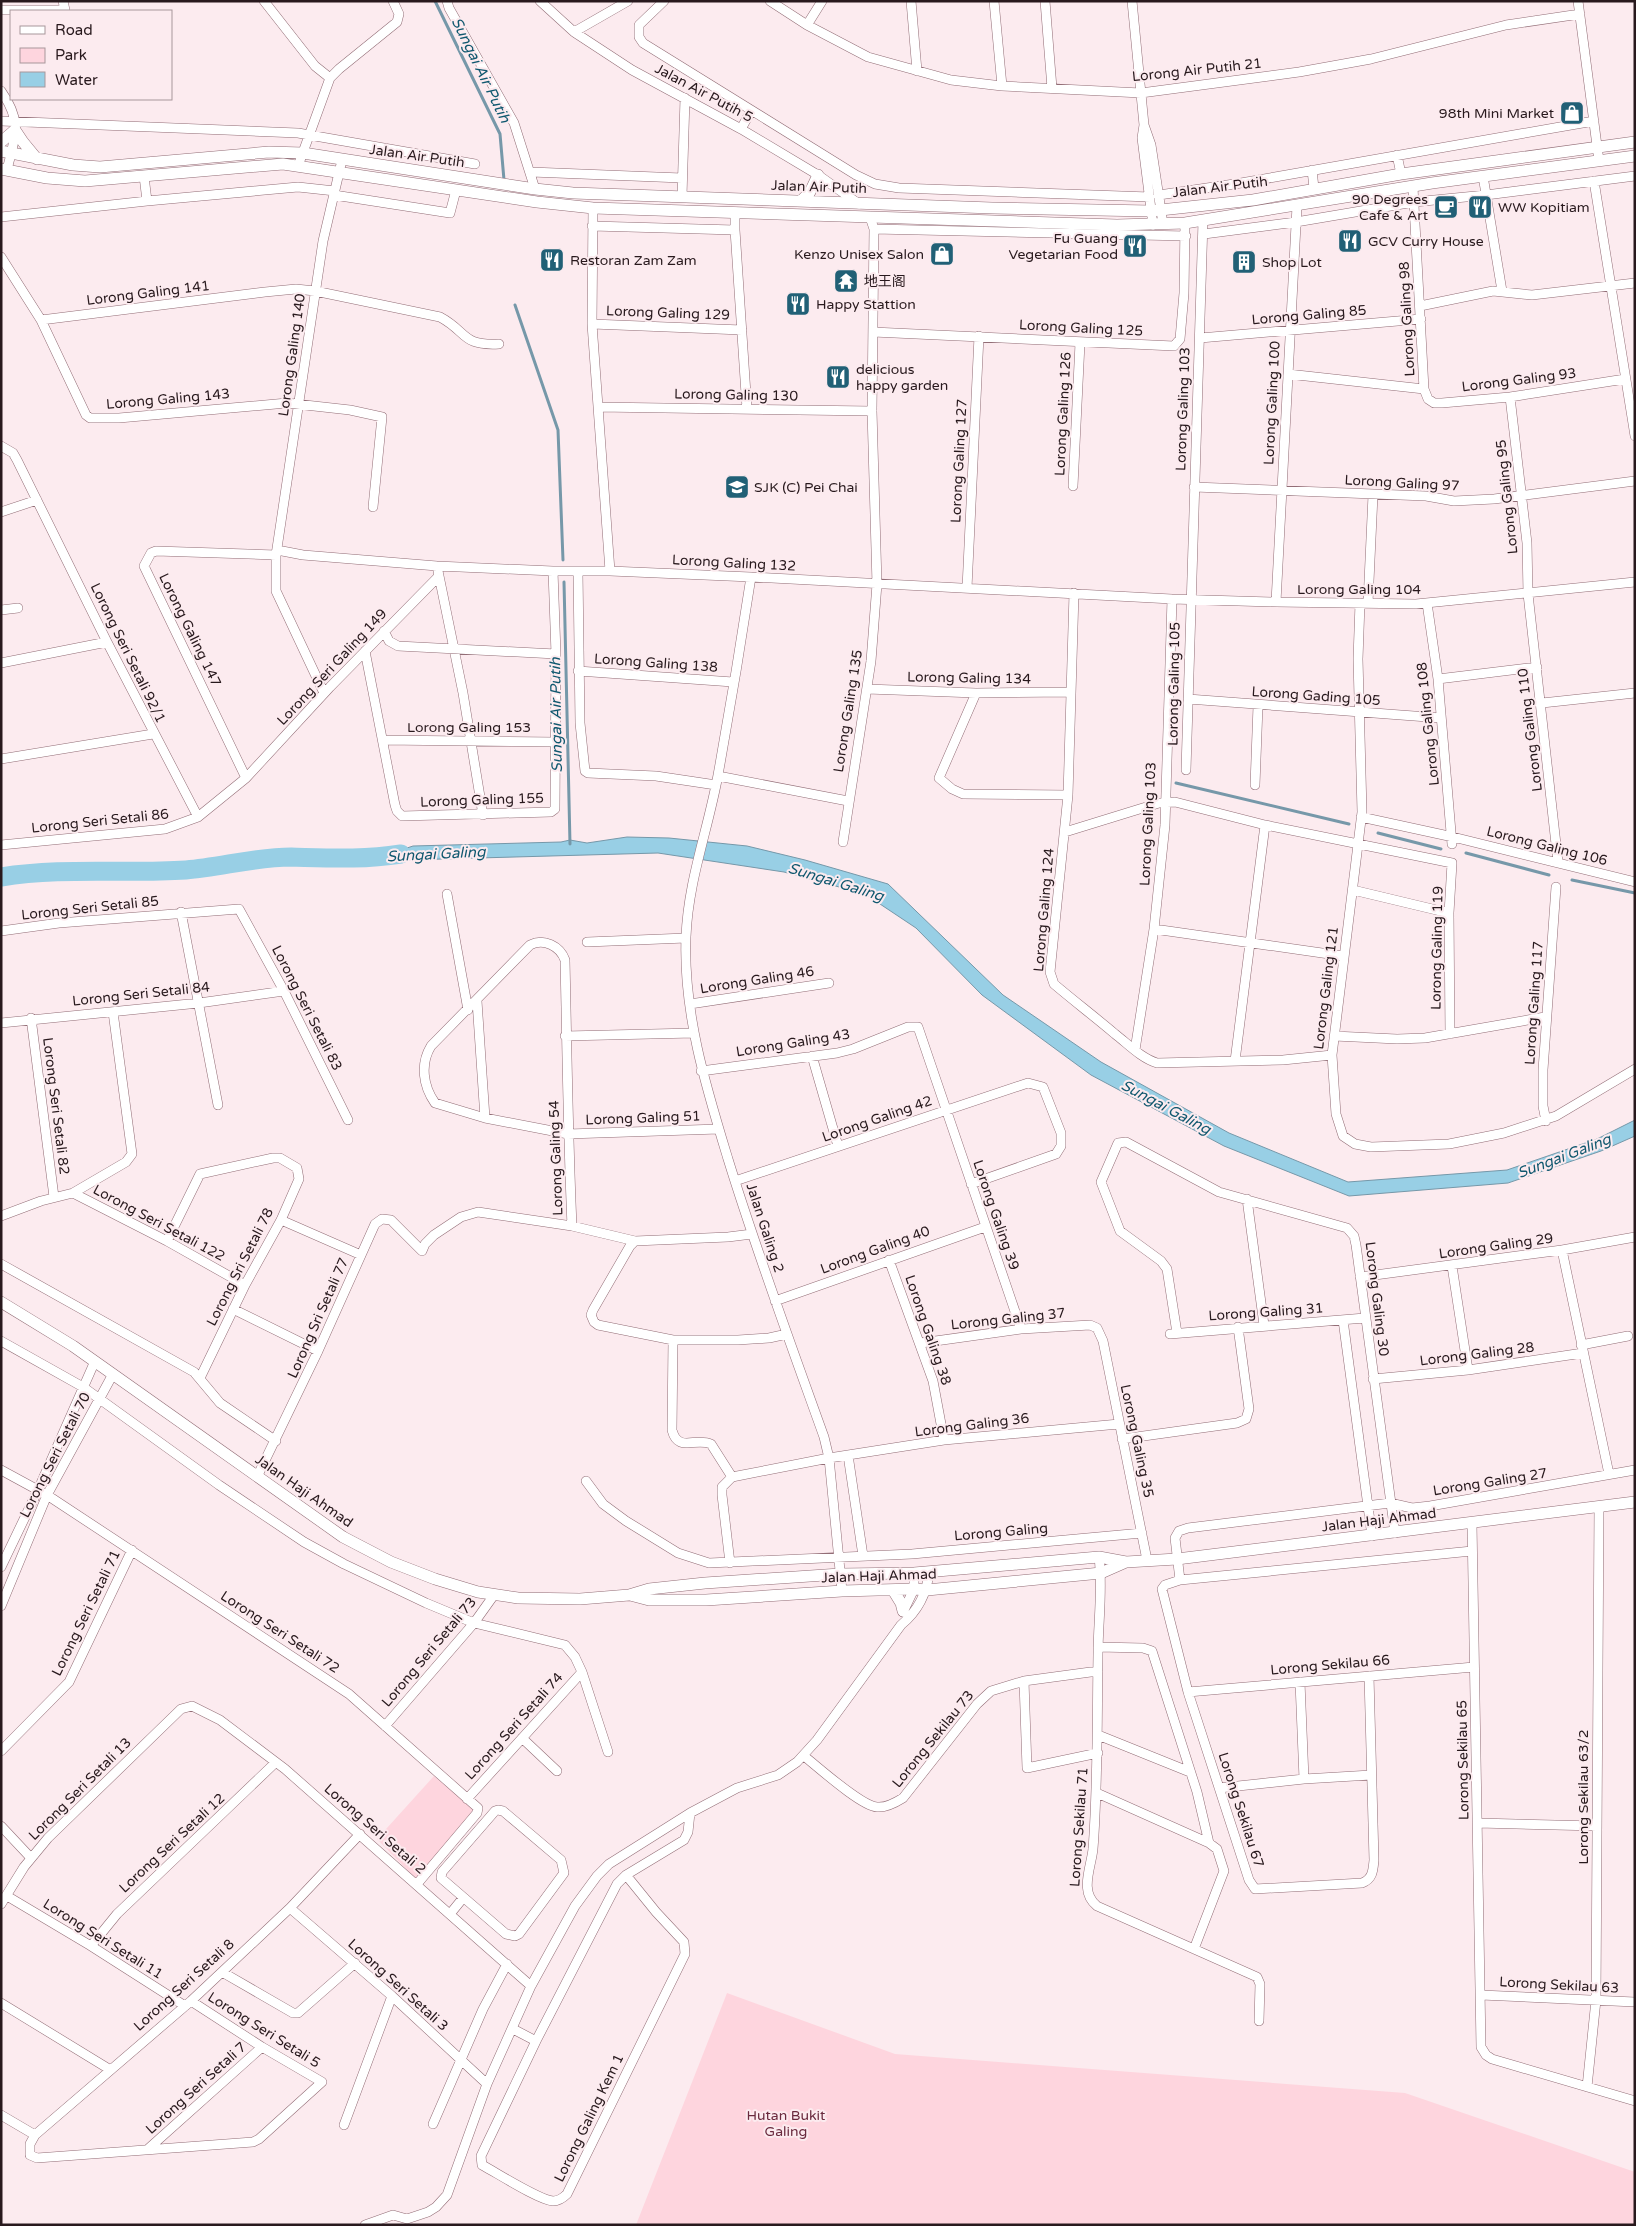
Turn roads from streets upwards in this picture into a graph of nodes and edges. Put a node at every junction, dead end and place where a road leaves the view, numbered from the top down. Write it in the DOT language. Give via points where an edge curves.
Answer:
graph roads {
  1 [pos="264,1"];
  2 [pos="393,1"];
  3 [pos="447,1"];
  4 [pos="540,1"];
  5 [pos="628,1"];
  6 [pos="664,1"];
  7 [pos="770,1"];
  8 [pos="822,1"];
  9 [pos="911,1"];
  10 [pos="994,1"];
  11 [pos="1045,1"];
  12 [pos="1132,1"];
  13 [pos="1578,1"];
  14 [pos="64,6"];
  15 [pos="1,10"];
  16 [pos="1580,14"];
  17 [pos="807,25"];
  18 [pos="574,32"];
  19 [pos="917,71"];
  20 [pos="330,78"];
  21 [pos="1002,86"];
  22 [pos="1052,88"];
  23 [pos="1,91"];
  24 [pos="1141,93"];
  25 [pos="685,98"];
  26 [pos="751,111"];
  27 [pos="1,121"];
  28 [pos="1594,121"];
  29 [pos="16,126"];
  30 [pos="741,129"];
  31 [pos="309,134"];
  32 [pos="1,142"];
  33 [pos="1635,142"];
  34 [pos="1597,146"];
  35 [pos="6,152"];
  36 [pos="302,153"];
  37 [pos="1397,155"];
  38 [pos="1635,156"];
  39 [pos="37,159"];
  40 [pos="342,160"];
  41 [pos="1599,161"];
  42 [pos="475,164"];
  43 [pos="298,166"];
  44 [pos="4,169"];
  45 [pos="1312,170"];
  46 [pos="531,172"];
  47 [pos="339,173"];
  48 [pos="1401,174"];
  49 [pos="818,175"];
  50 [pos="144,176"];
  51 [pos="1484,176"];
  52 [pos="1635,176"];
  53 [pos="682,178"];
  54 [pos="1594,181"];
  55 [pos="1413,186"];
  56 [pos="1314,188"];
  57 [pos="535,189"];
  58 [pos="456,190"];
  59 [pos="990,192"];
  60 [pos="334,193"];
  61 [pos="1371,194"];
  62 [pos="1486,195"];
  63 [pos="682,196"];
  64 [pos="1154,196"];
  65 [pos="147,201"];
  66 [pos="802,201"];
  67 [pos="1414,202"];
  68 [pos="859,204"];
  69 [pos="1297,206"];
  70 [pos="593,208"];
  71 [pos="992,208"];
  72 [pos="1374,208"];
  73 [pos="1156,211"];
  74 [pos="736,212"];
  75 [pos="1,217"];
  76 [pos="870,217"];
  77 [pos="1203,221"];
  78 [pos="1296,222"];
  79 [pos="1186,223"];
  80 [pos="1158,225"];
  81 [pos="592,226"];
  82 [pos="874,229"];
  83 [pos="735,230"];
  84 [pos="1204,234"];
  85 [pos="1186,236"];
  86 [pos="1,257"];
  87 [pos="1635,283"];
  88 [pos="1612,285"];
  89 [pos="315,291"];
  90 [pos="1502,291"];
  91 [pos="1420,306"];
  92 [pos="1420,319"];
  93 [pos="41,320"];
  94 [pos="592,324"];
  95 [pos="742,330"];
  96 [pos="1289,331"];
  97 [pos="873,332"];
  98 [pos="979,336"];
  99 [pos="1200,338"];
  100 [pos="1080,343"];
  101 [pos="499,344"];
  102 [pos="1288,374"];
  103 [pos="1626,379"];
  104 [pos="1424,390"];
  105 [pos="1510,397"];
  106 [pos="299,403"];
  107 [pos="598,407"];
  108 [pos="747,409"];
  109 [pos="872,411"];
  110 [pos="1635,436"];
  111 [pos="1,446"];
  112 [pos="1635,481"];
  113 [pos="1073,486"];
  114 [pos="1194,486"];
  115 [pos="1280,491"];
  116 [pos="1373,495"];
  117 [pos="1522,496"];
  118 [pos="37,500"];
  119 [pos="373,507"];
  120 [pos="1,512"];
  121 [pos="277,553"];
  122 [pos="437,566"];
  123 [pos="553,571"];
  124 [pos="610,571"];
  125 [pos="578,572"];
  126 [pos="439,576"];
  127 [pos="751,577"];
  128 [pos="1635,582"];
  129 [pos="877,584"];
  130 [pos="967,588"];
  131 [pos="1074,592"];
  132 [pos="1528,594"];
  133 [pos="1172,599"];
  134 [pos="1190,599"];
  135 [pos="1276,602"];
  136 [pos="1364,603"];
  137 [pos="1427,603"];
  138 [pos="18,608"];
  139 [pos="1,610"];
  140 [pos="384,631"];
  141 [pos="107,642"];
  142 [pos="454,648"];
  143 [pos="364,651"];
  144 [pos="556,654"];
  145 [pos="1,663"];
  146 [pos="1536,667"];
  147 [pos="578,671"];
  148 [pos="1438,679"];
  149 [pos="733,682"];
  150 [pos="867,689"];
  151 [pos="1071,692"];
  152 [pos="324,693"];
  153 [pos="976,693"];
  154 [pos="1635,693"];
  155 [pos="1188,700"];
  156 [pos="1542,704"];
  157 [pos="1258,706"];
  158 [pos="1361,712"];
  159 [pos="1441,718"];
  160 [pos="153,734"];
  161 [pos="383,740"];
  162 [pos="471,742"];
  163 [pos="556,742"];
  164 [pos="1,759"];
  165 [pos="1186,770"];
  166 [pos="246,778"];
  167 [pos="717,781"];
  168 [pos="1255,785"];
  169 [pos="1068,795"];
  170 [pos="848,801"];
  171 [pos="1166,802"];
  172 [pos="483,814"];
  173 [pos="198,817"];
  174 [pos="1361,817"];
  175 [pos="1265,825"];
  176 [pos="1065,832"];
  177 [pos="1452,840"];
  178 [pos="843,842"];
  179 [pos="1359,843"];
  180 [pos="1,845"];
  181 [pos="1558,862"];
  182 [pos="1635,882"];
  183 [pos="1556,887"];
  184 [pos="1353,890"];
  185 [pos="447,894"];
  186 [pos="239,909"];
  187 [pos="181,912"];
  188 [pos="1450,913"];
  189 [pos="1154,929"];
  190 [pos="1,931"];
  191 [pos="686,938"];
  192 [pos="587,942"];
  193 [pos="1250,942"];
  194 [pos="1343,956"];
  195 [pos="829,983"];
  196 [pos="284,992"];
  197 [pos="477,1001"];
  198 [pos="199,1003"];
  199 [pos="690,1004"];
  200 [pos="468,1010"];
  201 [pos="112,1012"];
  202 [pos="1545,1017"];
  203 [pos="31,1018"];
  204 [pos="1,1023"];
  205 [pos="694,1033"];
  206 [pos="1450,1034"];
  207 [pos="565,1036"];
  208 [pos="1334,1036"];
  209 [pos="1135,1050"];
  210 [pos="1332,1055"];
  211 [pos="812,1056"];
  212 [pos="1234,1061"];
  213 [pos="1635,1069"];
  214 [pos="702,1071"];
  215 [pos="218,1105"];
  216 [pos="946,1110"];
  217 [pos="485,1118"];
  218 [pos="348,1120"];
  219 [pos="1546,1120"];
  220 [pos="719,1129"];
  221 [pos="568,1134"];
  222 [pos="838,1146"];
  223 [pos="735,1181"];
  224 [pos="971,1184"];
  225 [pos="73,1193"];
  226 [pos="54,1197"];
  227 [pos="1247,1199"];
  228 [pos="1,1216"];
  229 [pos="281,1220"];
  230 [pos="572,1226"];
  231 [pos="985,1227"];
  232 [pos="752,1234"];
  233 [pos="1635,1236"];
  234 [pos="167,1241"];
  235 [pos="635,1241"];
  236 [pos="422,1250"];
  237 [pos="1562,1250"];
  238 [pos="361,1255"];
  239 [pos="889,1260"];
  240 [pos="1,1264"];
  241 [pos="1452,1266"];
  242 [pos="1360,1277"];
  243 [pos="245,1285"];
  244 [pos="775,1301"];
  245 [pos="1,1302"];
  246 [pos="233,1308"];
  247 [pos="1365,1318"];
  248 [pos="1343,1320"];
  249 [pos="1264,1325"];
  250 [pos="1238,1327"];
  251 [pos="1098,1328"];
  252 [pos="1021,1329"];
  253 [pos="787,1334"];
  254 [pos="1174,1334"];
  255 [pos="1628,1336"];
  256 [pos="673,1340"];
  257 [pos="1,1341"];
  258 [pos="920,1343"];
  259 [pos="1582,1349"];
  260 [pos="318,1351"];
  261 [pos="95,1361"];
  262 [pos="1468,1370"];
  263 [pos="113,1374"];
  264 [pos="200,1378"];
  265 [pos="1373,1379"];
  266 [pos="83,1387"];
  267 [pos="99,1398"];
  268 [pos="1119,1424"];
  269 [pos="1122,1438"];
  270 [pos="944,1440"];
  271 [pos="276,1441"];
  272 [pos="848,1455"];
  273 [pos="829,1458"];
  274 [pos="1,1470"];
  275 [pos="1635,1470"];
  276 [pos="1609,1474"];
  277 [pos="257,1477"];
  278 [pos="732,1477"];
  279 [pos="586,1481"];
  280 [pos="38,1490"];
  281 [pos="47,1496"];
  282 [pos="1635,1502"];
  283 [pos="1390,1503"];
  284 [pos="1368,1506"];
  285 [pos="1599,1507"];
  286 [pos="1472,1524"];
  287 [pos="1142,1533"];
  288 [pos="1395,1533"];
  289 [pos="1372,1536"];
  290 [pos="132,1550"];
  291 [pos="1472,1551"];
  292 [pos="863,1556"];
  293 [pos="839,1557"];
  294 [pos="1100,1557"];
  295 [pos="1177,1559"];
  296 [pos="1147,1560"];
  297 [pos="1126,1562"];
  298 [pos="730,1563"];
  299 [pos="1,1567"];
  300 [pos="930,1572"];
  301 [pos="914,1573"];
  302 [pos="1101,1573"];
  303 [pos="840,1574"];
  304 [pos="1180,1580"];
  305 [pos="914,1589"];
  306 [pos="893,1590"];
  307 [pos="927,1590"];
  308 [pos="842,1591"];
  309 [pos="494,1595"];
  310 [pos="629,1595"];
  311 [pos="1,1606"];
  312 [pos="903,1611"];
  313 [pos="474,1623"];
  314 [pos="901,1625"];
  315 [pos="1098,1647"];
  316 [pos="1474,1666"];
  317 [pos="1098,1671"];
  318 [pos="582,1672"];
  319 [pos="1369,1676"];
  320 [pos="1024,1681"];
  321 [pos="1300,1682"];
  322 [pos="1188,1692"];
  323 [pos="192,1706"];
  324 [pos="385,1726"];
  325 [pos="1098,1735"];
  326 [pos="522,1738"];
  327 [pos="1,1751"];
  328 [pos="608,1752"];
  329 [pos="1098,1753"];
  330 [pos="804,1756"];
  331 [pos="276,1763"];
  332 [pos="558,1771"];
  333 [pos="1190,1772"];
  334 [pos="1371,1775"];
  335 [pos="1304,1779"];
  336 [pos="1219,1788"];
  337 [pos="1097,1793"];
  338 [pos="467,1798"];
  339 [pos="690,1813"];
  340 [pos="1478,1823"];
  341 [pos="1,1826"];
  342 [pos="1597,1826"];
  343 [pos="360,1834"];
  344 [pos="1209,1843"];
  345 [pos="31,1858"];
  346 [pos="626,1875"];
  347 [pos="416,1884"];
  348 [pos="7,1896"];
  349 [pos="464,1898"];
  350 [pos="1,1904"];
  351 [pos="290,1908"];
  352 [pos="450,1914"];
  353 [pos="91,1946"];
  354 [pos="1194,1949"];
  355 [pos="355,1963"];
  356 [pos="507,1964"];
  357 [pos="222,1972"];
  358 [pos="531,1986"];
  359 [pos="1481,1995"];
  360 [pos="392,1996"];
  361 [pos="1596,2000"];
  362 [pos="1635,2002"];
  363 [pos="1,2003"];
  364 [pos="188,2003"];
  365 [pos="1259,2021"];
  366 [pos="513,2029"];
  367 [pos="536,2041"];
  368 [pos="262,2047"];
  369 [pos="460,2060"];
  370 [pos="109,2069"];
  371 [pos="487,2084"];
  372 [pos="1587,2087"];
  373 [pos="1635,2101"];
  374 [pos="1,2115"];
  375 [pos="433,2124"];
  376 [pos="344,2125"];
  377 [pos="35,2135"];
  378 [pos="148,2149"];
  379 [pos="405,2222"];
  380 [pos="366,2225"];
  1 -- 20 [label="street" via="315,66"];
  2 -- 20 [label="street" via="399,14 397,22"];
  3 -- 46 [label="street" via="514,123"];
  4 -- 18 [label="street, Jalan Air Putih 5"];
  5 -- 18 [label="street"];
  6 -- 26 [label="street" via="639,25 639,37 643,43"];
  7 -- 17 [label="street, Lorong Air Putih 21"];
  8 -- 17 [label="street"];
  9 -- 19 [label="street"];
  10 -- 21 [label="street"];
  11 -- 22 [label="street"];
  12 -- 24 [label="street"];
  13 -- 16 [label="street"];
  14 -- 15 [label="street"];
  16 -- 24 [label="street, Lorong Air Putih 21" via="1506,26 1371,59 1299,72"];
  16 -- 28 [label="street"];
  17 -- 19 [label="street, Lorong Air Putih 21" via="868,57"];
  18 -- 25 [label="street, Jalan Air Putih 5" via="632,70"];
  19 -- 21 [label="street, Lorong Air Putih 21" via="952,80"];
  20 -- 31 [label="street"];
  21 -- 22 [label="street, Lorong Air Putih 21"];
  22 -- 24 [label="street, Lorong Air Putih 21"];
  23 -- 29 [label="street" via="12,106"];
  24 -- 64 [label="street" via="1142,138"];
  25 -- 30 [label="street, Jalan Air Putih 5"];
  25 -- 53 [label="street"];
  26 -- 30 [label="street"];
  26 -- 59 [label="street" via="856,176 875,184"];
  27 -- 29 [label="street"];
  28 -- 34 [label="street"];
  28 -- 37 [label="street"];
  29 -- 31 [label="street"];
  29 -- 32 [label="street"];
  29 -- 35 [label="street"];
  29 -- 39 [label="street" via="22,142"];
  30 -- 49 [label="street, Jalan Air Putih 5"];
  31 -- 36 [label="street"];
  31 -- 42 [label="street"];
  33 -- 34 [label="street, Jalan Air Putih"];
  34 -- 41 [label="street"];
  34 -- 48 [label="street, Jalan Air Putih"];
  35 -- 39 [label="street, Jalan Air Putih"];
  35 -- 44 [label="street"];
  36 -- 39 [label="street, Jalan Air Putih" via="269,152 100,167"];
  36 -- 40 [label="street, Jalan Air Putih"];
  36 -- 43 [label="street"];
  37 -- 45 [label="street"];
  37 -- 48 [label="street"];
  38 -- 41 [label="street, Jalan Air Putih"];
  40 -- 47 [label="street, Lorong Galing 140"];
  40 -- 57 [label="street, Jalan Air Putih"];
  41 -- 51 [label="street, Jalan Air Putih"];
  43 -- 47 [label="street, Jalan Air Putih"];
  43 -- 50 [label="street, Jalan Air Putih" via="271,164"];
  44 -- 50 [label="street, Jalan Air Putih" via="47,178 85,181"];
  45 -- 56 [label="street"];
  45 -- 64 [label="street"];
  46 -- 53 [label="street"];
  46 -- 57 [label="street"];
  47 -- 58 [label="street, Jalan Air Putih"];
  47 -- 60 [label="street, Lorong Galing 140"];
  48 -- 56 [label="street, Jalan Air Putih"];
  49 -- 66 [label="street"];
  49 -- 68 [label="street, Jalan Air Putih 5"];
  50 -- 65 [label="street"];
  51 -- 55 [label="street, Jalan Air Putih"];
  51 -- 62 [label="street"];
  52 -- 54 [label="street"];
  53 -- 63 [label="street"];
  54 -- 62 [label="street"];
  54 -- 88 [label="street"];
  55 -- 61 [label="street, Jalan Air Putih"];
  55 -- 67 [label="street, Lorong Galing 98"];
  56 -- 73 [label="street, Jalan Air Putih" via="1253,200"];
  57 -- 63 [label="street, Jalan Air Putih"];
  58 -- 60 [label="street" via="450,213"];
  58 -- 70 [label="street, Jalan Air Putih"];
  59 -- 64 [label="street"];
  59 -- 71 [label="street"];
  60 -- 65 [label="street" via="298,187"];
  60 -- 89 [label="street, Lorong Galing 140"];
  61 -- 69 [label="street, Jalan Air Putih"];
  61 -- 72 [label="street"];
  62 -- 67 [label="street"];
  62 -- 90 [label="street"];
  63 -- 66 [label="street, Jalan Air Putih"];
  64 -- 73 [label="street"];
  65 -- 75 [label="street"];
  66 -- 68 [label="street, Jalan Air Putih"];
  67 -- 72 [label="street"];
  67 -- 91 [label="street, Lorong Galing 98"];
  68 -- 71 [label="street, Jalan Air Putih"];
  68 -- 76 [label="street"];
  69 -- 77 [label="street, Jalan Air Putih"];
  69 -- 78 [label="street, Lorong Galing 100"];
  70 -- 74 [label="street, Jalan Air Putih"];
  70 -- 81 [label="street"];
  71 -- 73 [label="street, Jalan Air Putih"];
  72 -- 78 [label="street"];
  73 -- 80 [label="street"];
  74 -- 76 [label="street, Jalan Air Putih"];
  74 -- 83 [label="street"];
  76 -- 80 [label="street, Jalan Air Putih"];
  76 -- 82 [label="street, Lorong Galing 135"];
  77 -- 79 [label="street, Jalan Air Putih"];
  77 -- 84 [label="street, Lorong Galing 103"];
  78 -- 84 [label="street"];
  78 -- 96 [label="street, Lorong Galing 100"];
  79 -- 80 [label="street, Jalan Air Putih"];
  79 -- 85 [label="street"];
  81 -- 83 [label="street"];
  81 -- 94 [label="street"];
  82 -- 85 [label="street"];
  82 -- 97 [label="street, Lorong Galing 135"];
  83 -- 95 [label="street"];
  84 -- 99 [label="street, Lorong Galing 103"];
  85 -- 100 [label="street, Lorong Galing 125" via="1180,338 1176,345"];
  86 -- 93 [label="street"];
  87 -- 88 [label="street"];
  88 -- 90 [label="street" via="1532,294"];
  88 -- 103 [label="street"];
  89 -- 93 [label="street, Lorong Galing 141" via="265,292"];
  89 -- 101 [label="street, Lorong Galing 141" via="440,317 471,342"];
  89 -- 106 [label="street, Lorong Galing 140"];
  90 -- 91 [label="street"];
  91 -- 92 [label="street, Lorong Galing 98"];
  92 -- 96 [label="street, Lorong Galing 85"];
  92 -- 104 [label="street, Lorong Galing 98"];
  93 -- 106 [label="street, Lorong Galing 143" via="90,418"];
  94 -- 95 [label="street, Lorong Galing 129"];
  94 -- 107 [label="street"];
  95 -- 108 [label="street"];
  96 -- 99 [label="street, Lorong Galing 85"];
  96 -- 102 [label="street, Lorong Galing 100"];
  97 -- 98 [label="street, Lorong Galing 125"];
  97 -- 109 [label="street, Lorong Galing 135"];
  98 -- 100 [label="street, Lorong Galing 125"];
  98 -- 130 [label="street, Lorong Galing 127"];
  99 -- 114 [label="street, Lorong Galing 103"];
  100 -- 113 [label="street, Lorong Galing 126"];
  102 -- 104 [label="street"];
  102 -- 115 [label="street, Lorong Galing 100"];
  103 -- 105 [label="street, Lorong Galing 93"];
  103 -- 110 [label="street"];
  104 -- 105 [label="street, Lorong Galing 93" via="1434,403"];
  105 -- 117 [label="street, Lorong Galing 95"];
  106 -- 119 [label="street" via="382,416"];
  106 -- 121 [label="street, Lorong Galing 140"];
  107 -- 108 [label="street, Lorong Galing 130"];
  107 -- 124 [label="street"];
  108 -- 109 [label="street, Lorong Galing 130"];
  109 -- 129 [label="street, Lorong Galing 135"];
  111 -- 118 [label="street, Lorong Seri Setali 92/1" via="18,460"];
  112 -- 117 [label="street, Lorong Galing 97"];
  114 -- 115 [label="street, Lorong Galing 97"];
  114 -- 134 [label="street, Lorong Galing 103"];
  115 -- 116 [label="street, Lorong Galing 97"];
  115 -- 135 [label="street, Lorong Galing 100"];
  116 -- 117 [label="street, Lorong Galing 97" via="1426,496 1454,501"];
  116 -- 136 [label="street, Lorong Galing 121"];
  117 -- 132 [label="street, Lorong Galing 95"];
  118 -- 120 [label="street"];
  118 -- 141 [label="street, Lorong Seri Setali 92/1"];
  121 -- 122 [label="street, Lorong Galing 132"];
  121 -- 152 [label="street, Lorong Galing 140" via="276,591"];
  121 -- 166 [label="street, Lorong Galing 147" via="156,551 151,553 144,566"];
  122 -- 123 [label="street, Lorong Galing 132"];
  122 -- 126 [label="street"];
  123 -- 125 [label="street, Lorong Galing 132"];
  123 -- 144 [label="street, Lorong Galing 155"];
  124 -- 125 [label="street, Lorong Galing 132"];
  124 -- 127 [label="street, Lorong Galing 132"];
  125 -- 147 [label="street"];
  126 -- 140 [label="street, Lorong Seri Galing 149"];
  126 -- 142 [label="street"];
  127 -- 129 [label="street, Lorong Galing 132"];
  127 -- 149 [label="street, Jalan Galing 2"];
  128 -- 132 [label="street, Lorong Galing 104"];
  129 -- 130 [label="street, Lorong Galing 132"];
  129 -- 150 [label="street, Lorong Galing 135"];
  130 -- 131 [label="street, Lorong Galing 132"];
  131 -- 133 [label="street, Lorong Galing 132"];
  131 -- 151 [label="street, Lorong Galing 124"];
  132 -- 137 [label="street, Lorong Galing 104"];
  132 -- 146 [label="street, Lorong Galing 110"];
  133 -- 134 [label="street, Lorong Galing 132"];
  133 -- 171 [label="street, Lorong Galing 103"];
  134 -- 135 [label="street, Lorong Galing 104"];
  134 -- 155 [label="street, Lorong Galing 105"];
  135 -- 136 [label="street, Lorong Galing 104"];
  136 -- 137 [label="street, Lorong Galing 104"];
  136 -- 158 [label="street, Lorong Galing 121" via="1358,659"];
  137 -- 148 [label="street, Lorong Galing 108"];
  138 -- 139 [label="street"];
  140 -- 142 [label="street" via="389,641 398,646"];
  140 -- 143 [label="street, Lorong Seri Galing 149"];
  141 -- 145 [label="street"];
  141 -- 160 [label="street, Lorong Seri Setali 92/1"];
  142 -- 144 [label="street"];
  142 -- 162 [label="street"];
  143 -- 152 [label="street, Lorong Seri Galing 149"];
  143 -- 161 [label="street, Lorong Galing 155"];
  144 -- 163 [label="street, Lorong Galing 155"];
  146 -- 148 [label="street"];
  146 -- 156 [label="street, Lorong Galing 110"];
  147 -- 149 [label="street, Lorong Galing 138"];
  147 -- 167 [label="street" via="585,771"];
  148 -- 159 [label="street, Lorong Galing 108"];
  149 -- 167 [label="street, Jalan Galing 2"];
  150 -- 153 [label="street, Lorong Galing 134"];
  150 -- 170 [label="street, Lorong Galing 135"];
  151 -- 153 [label="street, Lorong Galing 134"];
  151 -- 169 [label="street, Lorong Galing 124"];
  152 -- 166 [label="street, Lorong Seri Galing 149"];
  153 -- 169 [label="street" via="939,778 963,794"];
  154 -- 156 [label="street"];
  155 -- 157 [label="street, Lorong Gading 105"];
  155 -- 165 [label="street, Lorong Galing 105"];
  156 -- 181 [label="street, Lorong Galing 110"];
  157 -- 158 [label="street, Lorong Gading 105"];
  157 -- 168 [label="street"];
  158 -- 159 [label="street, Lorong Gading 105"];
  158 -- 174 [label="street, Lorong Galing 121"];
  159 -- 177 [label="street, Lorong Galing 108"];
  160 -- 164 [label="street"];
  160 -- 173 [label="street, Lorong Seri Setali 92/1"];
  161 -- 162 [label="street, Lorong Galing 153"];
  161 -- 172 [label="street, Lorong Galing 155" via="395,805 402,816"];
  162 -- 163 [label="street, Lorong Galing 153"];
  162 -- 172 [label="street"];
  163 -- 172 [label="street, Lorong Galing 155" via="553,811"];
  166 -- 173 [label="street, Lorong Seri Setali 86"];
  167 -- 170 [label="street"];
  167 -- 191 [label="street, Jalan Galing 2" via="694,870"];
  169 -- 176 [label="street, Lorong Galing 124"];
  170 -- 178 [label="street, Lorong Galing 135"];
  171 -- 175 [label="street" via="1187,804"];
  171 -- 176 [label="street"];
  171 -- 189 [label="street, Lorong Galing 103"];
  173 -- 180 [label="street, Lorong Seri Setali 86" via="176,827 156,830"];
  174 -- 177 [label="street, Lorong Galing 106"];
  174 -- 179 [label="street, Lorong Galing 121"];
  175 -- 179 [label="street"];
  175 -- 193 [label="street"];
  176 -- 209 [label="street, Lorong Galing 124" via="1051,979"];
  177 -- 181 [label="street, Lorong Galing 106"];
  179 -- 184 [label="street, Lorong Galing 121"];
  179 -- 188 [label="street, Lorong Galing 119" via="1452,863"];
  181 -- 182 [label="street, Lorong Galing 106"];
  183 -- 202 [label="street, Lorong Galing 117"];
  184 -- 188 [label="street"];
  184 -- 194 [label="street, Lorong Galing 121"];
  185 -- 200 [label="street"];
  186 -- 187 [label="street, Lorong Seri Setali 85"];
  186 -- 196 [label="street, Lorong Seri Setali 83"];
  187 -- 190 [label="street, Lorong Seri Setali 85"];
  187 -- 198 [label="street"];
  188 -- 206 [label="street, Lorong Galing 119"];
  189 -- 193 [label="street"];
  189 -- 209 [label="street, Lorong Galing 103"];
  191 -- 192 [label="street"];
  191 -- 199 [label="street, Jalan Galing 2"];
  193 -- 194 [label="street"];
  193 -- 212 [label="street"];
  194 -- 208 [label="street, Lorong Galing 121"];
  195 -- 199 [label="street, Lorong Galing 46"];
  196 -- 198 [label="street, Lorong Seri Setali 84"];
  196 -- 218 [label="street, Lorong Seri Setali 83"];
  197 -- 200 [label="street"];
  197 -- 207 [label="street, Lorong Galing 54" via="530,945 540,942 552,945 565,960"];
  197 -- 217 [label="street"];
  198 -- 201 [label="street, Lorong Seri Setali 84"];
  198 -- 215 [label="street"];
  199 -- 205 [label="street, Jalan Galing 2"];
  200 -- 217 [label="street, Lorong Galing 51" via="431,1046 426,1054 424,1075 435,1103"];
  201 -- 203 [label="street, Lorong Seri Setali 84"];
  201 -- 225 [label="street" via="132,1154 126,1162"];
  202 -- 206 [label="street"];
  202 -- 219 [label="street, Lorong Galing 117" via="1542,1090"];
  203 -- 204 [label="street, Lorong Seri Setali 84"];
  203 -- 226 [label="street, Lorong Seri Setali 82"];
  205 -- 207 [label="street"];
  205 -- 214 [label="street, Jalan Galing 2"];
  206 -- 208 [label="street" via="1397,1040"];
  207 -- 221 [label="street, Lorong Galing 54"];
  208 -- 210 [label="street, Lorong Galing 121"];
  209 -- 212 [label="street, Lorong Galing 124" via="1157,1063"];
  210 -- 212 [label="street, Lorong Galing 124"];
  210 -- 219 [label="street, Lorong Galing 121" via="1336,1114 1342,1136 1355,1144 1371,1147 1449,1144 1504,1133"];
  211 -- 214 [label="street, Lorong Galing 43"];
  211 -- 216 [label="street, Lorong Galing 43" via="853,1049 915,1026 919,1028"];
  211 -- 222 [label="street"];
  213 -- 219 [label="street"];
  214 -- 220 [label="street, Jalan Galing 2"];
  216 -- 222 [label="street, Lorong Galing 42"];
  216 -- 224 [label="street, Lorong Galing 39"];
  216 -- 224 [label="street, Lorong Galing 42" via="1028,1082 1043,1087 1061,1133 1061,1146 1056,1154"];
  217 -- 221 [label="street, Lorong Galing 51"];
  220 -- 221 [label="street, Lorong Galing 51"];
  220 -- 223 [label="street, Jalan Galing 2"];
  221 -- 230 [label="street, Lorong Galing 54"];
  222 -- 223 [label="street, Lorong Galing 42"];
  223 -- 232 [label="street, Jalan Galing 2"];
  224 -- 231 [label="street, Lorong Galing 39"];
  225 -- 226 [label="street, Lorong Seri Setali 122"];
  225 -- 234 [label="street, Lorong Seri Setali 122"];
  226 -- 228 [label="street, Lorong Seri Setali 122"];
  227 -- 242 [label="street, Lorong Galing 30" via="1348,1228 1354,1236"];
  227 -- 249 [label="street"];
  227 -- 254 [label="street, Lorong Galing 30" via="1211,1188 1126,1142 1118,1143 1101,1182 1120,1231 1167,1269"];
  229 -- 234 [label="street, Lorong Sri Setali 78" via="299,1179 297,1168 280,1158 273,1158 200,1174"];
  229 -- 238 [label="street"];
  229 -- 243 [label="street, Lorong Sri Setali 78"];
  230 -- 235 [label="street"];
  230 -- 236 [label="street, Lorong Galing 54" via="478,1212 461,1217 434,1235"];
  231 -- 239 [label="street, Lorong Galing 40"];
  231 -- 252 [label="street, Lorong Galing 39"];
  232 -- 235 [label="street" via="728,1238"];
  232 -- 244 [label="street, Jalan Galing 2"];
  233 -- 237 [label="street, Lorong Galing 29"];
  234 -- 243 [label="street, Lorong Seri Setali 122"];
  235 -- 256 [label="street" via="593,1310 592,1319 598,1325"];
  236 -- 238 [label="street, Lorong Sri Setali 77" via="391,1220 382,1219 375,1224"];
  237 -- 241 [label="street, Lorong Galing 29"];
  237 -- 259 [label="street"];
  238 -- 260 [label="street, Lorong Sri Setali 77"];
  239 -- 244 [label="street, Lorong Galing 40"];
  239 -- 258 [label="street, Lorong Galing 38"];
  240 -- 264 [label="street" via="111,1324"];
  241 -- 242 [label="street, Lorong Galing 29"];
  241 -- 262 [label="street"];
  242 -- 247 [label="street, Lorong Galing 30"];
  243 -- 246 [label="street, Lorong Sri Setali 78"];
  244 -- 253 [label="street, Jalan Galing 2"];
  245 -- 261 [label="street, Jalan Haji Ahmad"];
  246 -- 260 [label="street"];
  246 -- 264 [label="street, Lorong Sri Setali 78"];
  247 -- 248 [label="street, Lorong Galing 31"];
  247 -- 265 [label="street, Lorong Galing 30"];
  248 -- 249 [label="street, Lorong Galing 31"];
  248 -- 284 [label="street"];
  249 -- 250 [label="street, Lorong Galing 31"];
  250 -- 254 [label="street, Lorong Galing 31"];
  250 -- 269 [label="street" via="1249,1410 1246,1419 1237,1423"];
  251 -- 252 [label="street, Lorong Galing 37" via="1090,1325"];
  251 -- 268 [label="street, Lorong Galing 35"];
  252 -- 258 [label="street, Lorong Galing 37"];
  253 -- 256 [label="street" via="738,1340"];
  253 -- 273 [label="street, Jalan Galing 2"];
  255 -- 259 [label="street, Lorong Galing 28"];
  256 -- 278 [label="street" via="674,1438 683,1443 711,1444"];
  257 -- 266 [label="street"];
  258 -- 270 [label="street, Lorong Galing 38" via="936,1394"];
  259 -- 262 [label="street, Lorong Galing 28"];
  259 -- 276 [label="street"];
  260 -- 271 [label="street, Lorong Sri Setali 77"];
  261 -- 263 [label="street, Jalan Haji Ahmad"];
  261 -- 266 [label="street"];
  262 -- 265 [label="street, Lorong Galing 28"];
  263 -- 267 [label="street, Lorong Seri Setali 70"];
  263 -- 277 [label="street, Jalan Haji Ahmad"];
  264 -- 271 [label="street" via="220,1403"];
  265 -- 283 [label="street, Lorong Galing 30"];
  266 -- 267 [label="street"];
  266 -- 280 [label="street"];
  267 -- 281 [label="street, Lorong Seri Setali 70"];
  267 -- 313 [label="street" via="304,1542 410,1596"];
  268 -- 269 [label="street, Lorong Galing 35"];
  268 -- 270 [label="street, Lorong Galing 36"];
  269 -- 287 [label="street, Lorong Galing 35"];
  270 -- 272 [label="street, Lorong Galing 36"];
  271 -- 277 [label="street, Lorong Sri Setali 77"];
  272 -- 273 [label="street, Lorong Galing 36"];
  272 -- 292 [label="street"];
  273 -- 278 [label="street, Lorong Galing 36"];
  273 -- 293 [label="street, Jalan Galing 2"];
  274 -- 280 [label="street, Lorong Seri Setali 72"];
  275 -- 276 [label="street"];
  276 -- 283 [label="street, Lorong Galing 27" via="1430,1506 1412,1508"];
  277 -- 309 [label="street, Jalan Haji Ahmad" via="343,1537 391,1562 435,1579"];
  278 -- 298 [label="street" via="722,1487"];
  279 -- 298 [label="street, Lorong Galing" via="613,1512 678,1553 710,1563"];
  280 -- 281 [label="street, Lorong Seri Setali 72"];
  280 -- 299 [label="street"];
  281 -- 290 [label="street, Lorong Seri Setali 72"];
  281 -- 311 [label="street, Lorong Seri Setali 70"];
  282 -- 285 [label="street, Jalan Haji Ahmad"];
  283 -- 284 [label="street, Lorong Galing 27"];
  283 -- 288 [label="street, Lorong Galing 30"];
  284 -- 289 [label="street"];
  284 -- 295 [label="street, Lorong Galing 27" via="1188,1528 1178,1531 1175,1538"];
  285 -- 286 [label="street, Jalan Haji Ahmad"];
  285 -- 342 [label="street, Lorong Sekilau 63/2"];
  286 -- 288 [label="street, Jalan Haji Ahmad"];
  286 -- 291 [label="street, Lorong Sekilau 65"];
  287 -- 292 [label="street, Lorong Galing"];
  287 -- 296 [label="street, Lorong Galing 35"];
  288 -- 289 [label="street, Jalan Haji Ahmad"];
  289 -- 295 [label="street, Jalan Haji Ahmad"];
  290 -- 324 [label="street, Lorong Seri Setali 72" via="349,1694"];
  290 -- 327 [label="street, Lorong Seri Setali 71" via="70,1682"];
  291 -- 304 [label="street"];
  291 -- 316 [label="street, Lorong Sekilau 65"];
  292 -- 293 [label="street, Lorong Galing"];
  293 -- 298 [label="street, Lorong Galing"];
  293 -- 303 [label="street, Jalan Galing 2"];
  294 -- 297 [label="street, Jalan Haji Ahmad"];
  294 -- 300 [label="street, Jalan Haji Ahmad"];
  294 -- 302 [label="street, Lorong Sekilau 71"];
  295 -- 296 [label="street, Jalan Haji Ahmad"];
  295 -- 304 [label="street"];
  296 -- 297 [label="street, Jalan Haji Ahmad"];
  297 -- 302 [label="street, Jalan Haji Ahmad"];
  300 -- 301 [label="street, Jalan Haji Ahmad"];
  300 -- 307 [label="street"];
  301 -- 303 [label="street, Jalan Haji Ahmad"];
  301 -- 305 [label="street"];
  302 -- 307 [label="street, Jalan Haji Ahmad"];
  302 -- 315 [label="street, Lorong Sekilau 71"];
  303 -- 308 [label="street, Jalan Galing 2"];
  303 -- 310 [label="street, Jalan Haji Ahmad" via="706,1583 649,1589"];
  304 -- 322 [label="street, Lorong Sekilau 67" via="1165,1585 1162,1595"];
  305 -- 306 [label="street, Jalan Haji Ahmad"];
  305 -- 307 [label="street, Jalan Haji Ahmad"];
  305 -- 312 [label="street"];
  306 -- 308 [label="street, Jalan Haji Ahmad"];
  306 -- 312 [label="street"];
  307 -- 314 [label="street" via="910,1618"];
  308 -- 310 [label="street, Jalan Haji Ahmad" via="706,1600 649,1600"];
  309 -- 310 [label="street, Jalan Haji Ahmad" via="580,1599"];
  309 -- 313 [label="street, Lorong Seri Setali 73"];
  312 -- 314 [label="street"];
  313 -- 318 [label="street" via="565,1645 576,1657"];
  313 -- 324 [label="street, Lorong Seri Setali 73"];
  314 -- 330 [label="street"];
  315 -- 317 [label="street, Lorong Sekilau 71"];
  315 -- 333 [label="street" via="1152,1651"];
  316 -- 319 [label="street, Lorong Sekilau 66"];
  316 -- 340 [label="street, Lorong Sekilau 65"];
  317 -- 320 [label="street, Lorong Sekilau 73"];
  317 -- 325 [label="street, Lorong Sekilau 71"];
  318 -- 326 [label="street, Lorong Seri Setali 74"];
  318 -- 328 [label="street"];
  319 -- 321 [label="street, Lorong Sekilau 66"];
  319 -- 334 [label="street, Lorong Sekilau 67"];
  320 -- 329 [label="street" via="1027,1768"];
  320 -- 330 [label="street, Lorong Sekilau 73" via="1001,1686 983,1698 903,1798 895,1803 877,1807 869,1805"];
  321 -- 322 [label="street, Lorong Sekilau 66"];
  321 -- 335 [label="street"];
  322 -- 336 [label="street, Lorong Sekilau 67"];
  323 -- 331 [label="street, Lorong Seri Setali 2" via="220,1720"];
  323 -- 345 [label="street, Lorong Seri Setali 13" via="181,1709"];
  324 -- 338 [label="street, Lorong Seri Setali 72"];
  325 -- 329 [label="street, Lorong Sekilau 71"];
  325 -- 333 [label="street"];
  326 -- 332 [label="street"];
  326 -- 338 [label="street, Lorong Seri Setali 74"];
  329 -- 337 [label="street, Lorong Sekilau 71"];
  330 -- 339 [label="street" via="778,1775 737,1788"];
  331 -- 343 [label="street, Lorong Seri Setali 2"];
  331 -- 353 [label="street, Lorong Seri Setali 12" via="117,1914"];
  333 -- 344 [label="street"];
  334 -- 335 [label="street"];
  334 -- 336 [label="street, Lorong Sekilau 67" via="1373,1870 1370,1878 1362,1882 1255,1888 1249,1880"];
  335 -- 336 [label="street"];
  337 -- 344 [label="street"];
  337 -- 354 [label="street, Lorong Sekilau 71" via="1086,1888 1091,1902"];
  338 -- 347 [label="street, Lorong Seri Setali 72" via="478,1808 477,1813"];
  339 -- 346 [label="street, Lorong Galing Kem 1" via="684,1840"];
  339 -- 358 [label="street" via="602,1870 575,1906"];
  340 -- 342 [label="street"];
  340 -- 359 [label="street, Lorong Sekilau 65"];
  341 -- 345 [label="street"];
  342 -- 361 [label="street, Lorong Sekilau 63/2"];
  343 -- 347 [label="street, Lorong Seri Setali 2"];
  343 -- 351 [label="street, Lorong Seri Setali 8"];
  344 -- 354 [label="street" via="1217,1849 1224,1871"];
  345 -- 348 [label="street, Lorong Seri Setali 13"];
  346 -- 367 [label="street, Lorong Galing Kem 1" via="617,1884"];
  346 -- 367 [label="street, Lorong Galing Kem 1" via="684,1942 685,1954 567,2194 552,2201 482,2165 481,2160"];
  347 -- 352 [label="street, Lorong Seri Setali 2"];
  348 -- 350 [label="street, Lorong Seri Setali 13"];
  348 -- 353 [label="street, Lorong Seri Setali 11"];
  349 -- 349 [label="street" via="440,1875 495,1811 503,1811 563,1864 564,1873 515,1936 506,1934"];
  349 -- 352 [label="street"];
  351 -- 355 [label="street, Lorong Seri Setali 3"];
  351 -- 357 [label="street, Lorong Seri Setali 8"];
  352 -- 356 [label="street, Lorong Seri Setali 2"];
  353 -- 364 [label="street, Lorong Seri Setali 11"];
  354 -- 365 [label="street, Lorong Sekilau 71" via="1257,1977 1260,1984"];
  355 -- 357 [label="street" via="298,2013"];
  355 -- 360 [label="street, Lorong Seri Setali 3"];
  356 -- 358 [label="street, Lorong Seri Setali 2"];
  356 -- 369 [label="street" via="482,2009"];
  357 -- 364 [label="street, Lorong Seri Setali 8"];
  358 -- 366 [label="street"];
  359 -- 361 [label="street, Lorong Sekilau 63"];
  359 -- 372 [label="street, Lorong Sekilau 65" via="1481,2047 1486,2055 1492,2060"];
  360 -- 369 [label="street, Lorong Seri Setali 3"];
  360 -- 376 [label="street"];
  361 -- 362 [label="street, Lorong Sekilau 63"];
  361 -- 372 [label="street, Lorong Sekilau 63/2"];
  363 -- 370 [label="street"];
  364 -- 368 [label="street, Lorong Seri Setali 5"];
  364 -- 370 [label="street, Lorong Seri Setali 8"];
  366 -- 367 [label="street"];
  366 -- 371 [label="street"];
  368 -- 378 [label="street, Lorong Seri Setali 7"];
  368 -- 378 [label="street, Lorong Seri Setali 5" via="322,2082 253,2142"];
  369 -- 371 [label="street, Lorong Seri Setali 3"];
  369 -- 375 [label="street"];
  370 -- 377 [label="street, Lorong Seri Setali 8"];
  371 -- 379 [label="street" via="447,2195 436,2207"];
  372 -- 373 [label="street, Lorong Sekilau 65"];
  374 -- 377 [label="street"];
  377 -- 378 [label="street" via="30,2144 30,2155 37,2158"];
  379 -- 380 [label="street" via="393,2215"];
}
